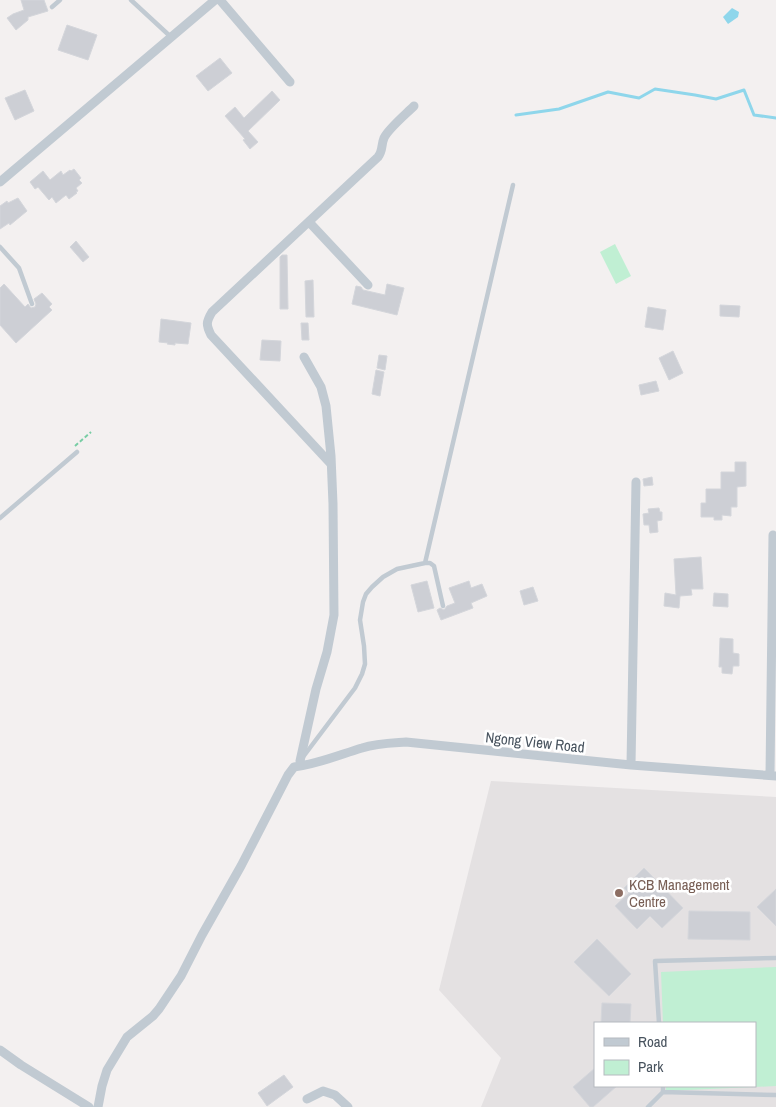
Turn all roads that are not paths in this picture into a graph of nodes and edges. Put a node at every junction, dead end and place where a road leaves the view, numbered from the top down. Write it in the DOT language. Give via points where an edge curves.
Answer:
graph roads {
  1 [pos="60,0"];
  2 [pos="131,0"];
  3 [pos="215,0"];
  4 [pos="220,0"];
  5 [pos="52,7"];
  6 [pos="171,37"];
  7 [pos="290,82"];
  8 [pos="414,106"];
  9 [pos="0,182"];
  10 [pos="513,185"];
  11 [pos="309,222"];
  12 [pos="0,247"];
  13 [pos="368,284"];
  14 [pos="32,304"];
  15 [pos="304,357"];
  16 [pos="77,452"];
  17 [pos="331,464"];
  18 [pos="636,482"];
  19 [pos="0,518"];
  20 [pos="774,534"];
  21 [pos="425,562"];
  22 [pos="443,606"];
  23 [pos="774,631"];
  24 [pos="774,642"];
  25 [pos="297,764"];
  26 [pos="631,765"];
  27 [pos="773,775"];
  28 [pos="776,958"];
  29 [pos="659,1022"];
  30 [pos="1,1052"];
  31 [pos="663,1087"];
  32 [pos="663,1092"];
  33 [pos="776,1095"];
  34 [pos="307,1099"];
  35 [pos="89,1107"];
  36 [pos="98,1107"];
  37 [pos="348,1107"];
  38 [pos="648,1107"];
  1 -- 5 [label="lane"];
  2 -- 6 [label="lane"];
  3 -- 6 [label="street"];
  4 -- 7 [label="street"];
  6 -- 9 [label="street"];
  8 -- 11 [label="street" via="388,132 378,157"];
  10 -- 21 [label="lane"];
  11 -- 13 [label="street"];
  11 -- 17 [label="street" via="207,320 211,335"];
  12 -- 14 [label="lane" via="19,268"];
  15 -- 17 [label="street" via="321,387 326,406"];
  16 -- 19 [label="lane"];
  17 -- 25 [label="street" via="334,615"];
  18 -- 26 [label="street"];
  20 -- 23 [label="street"];
  21 -- 22 [label="lane" via="434,566"];
  21 -- 25 [label="lane" via="397,569 366,594 360,620 365,664 362,674 355,688"];
  23 -- 24 [label="street"];
  24 -- 27 [label="street"];
  25 -- 26 [label="street, Ngong View Road" via="306,766 364,747 406,742"];
  25 -- 36 [label="street" via="288,775 181,976 153,1016 128,1037 107,1070"];
  26 -- 27 [label="street, Ngong View Road"];
  28 -- 29 [label="lane" via="655,961"];
  30 -- 35 [label="street"];
  31 -- 32 [label="lane"];
  32 -- 33 [label="lane"];
  32 -- 38 [label="lane"];
  34 -- 37 [label="street" via="324,1091"];
}
